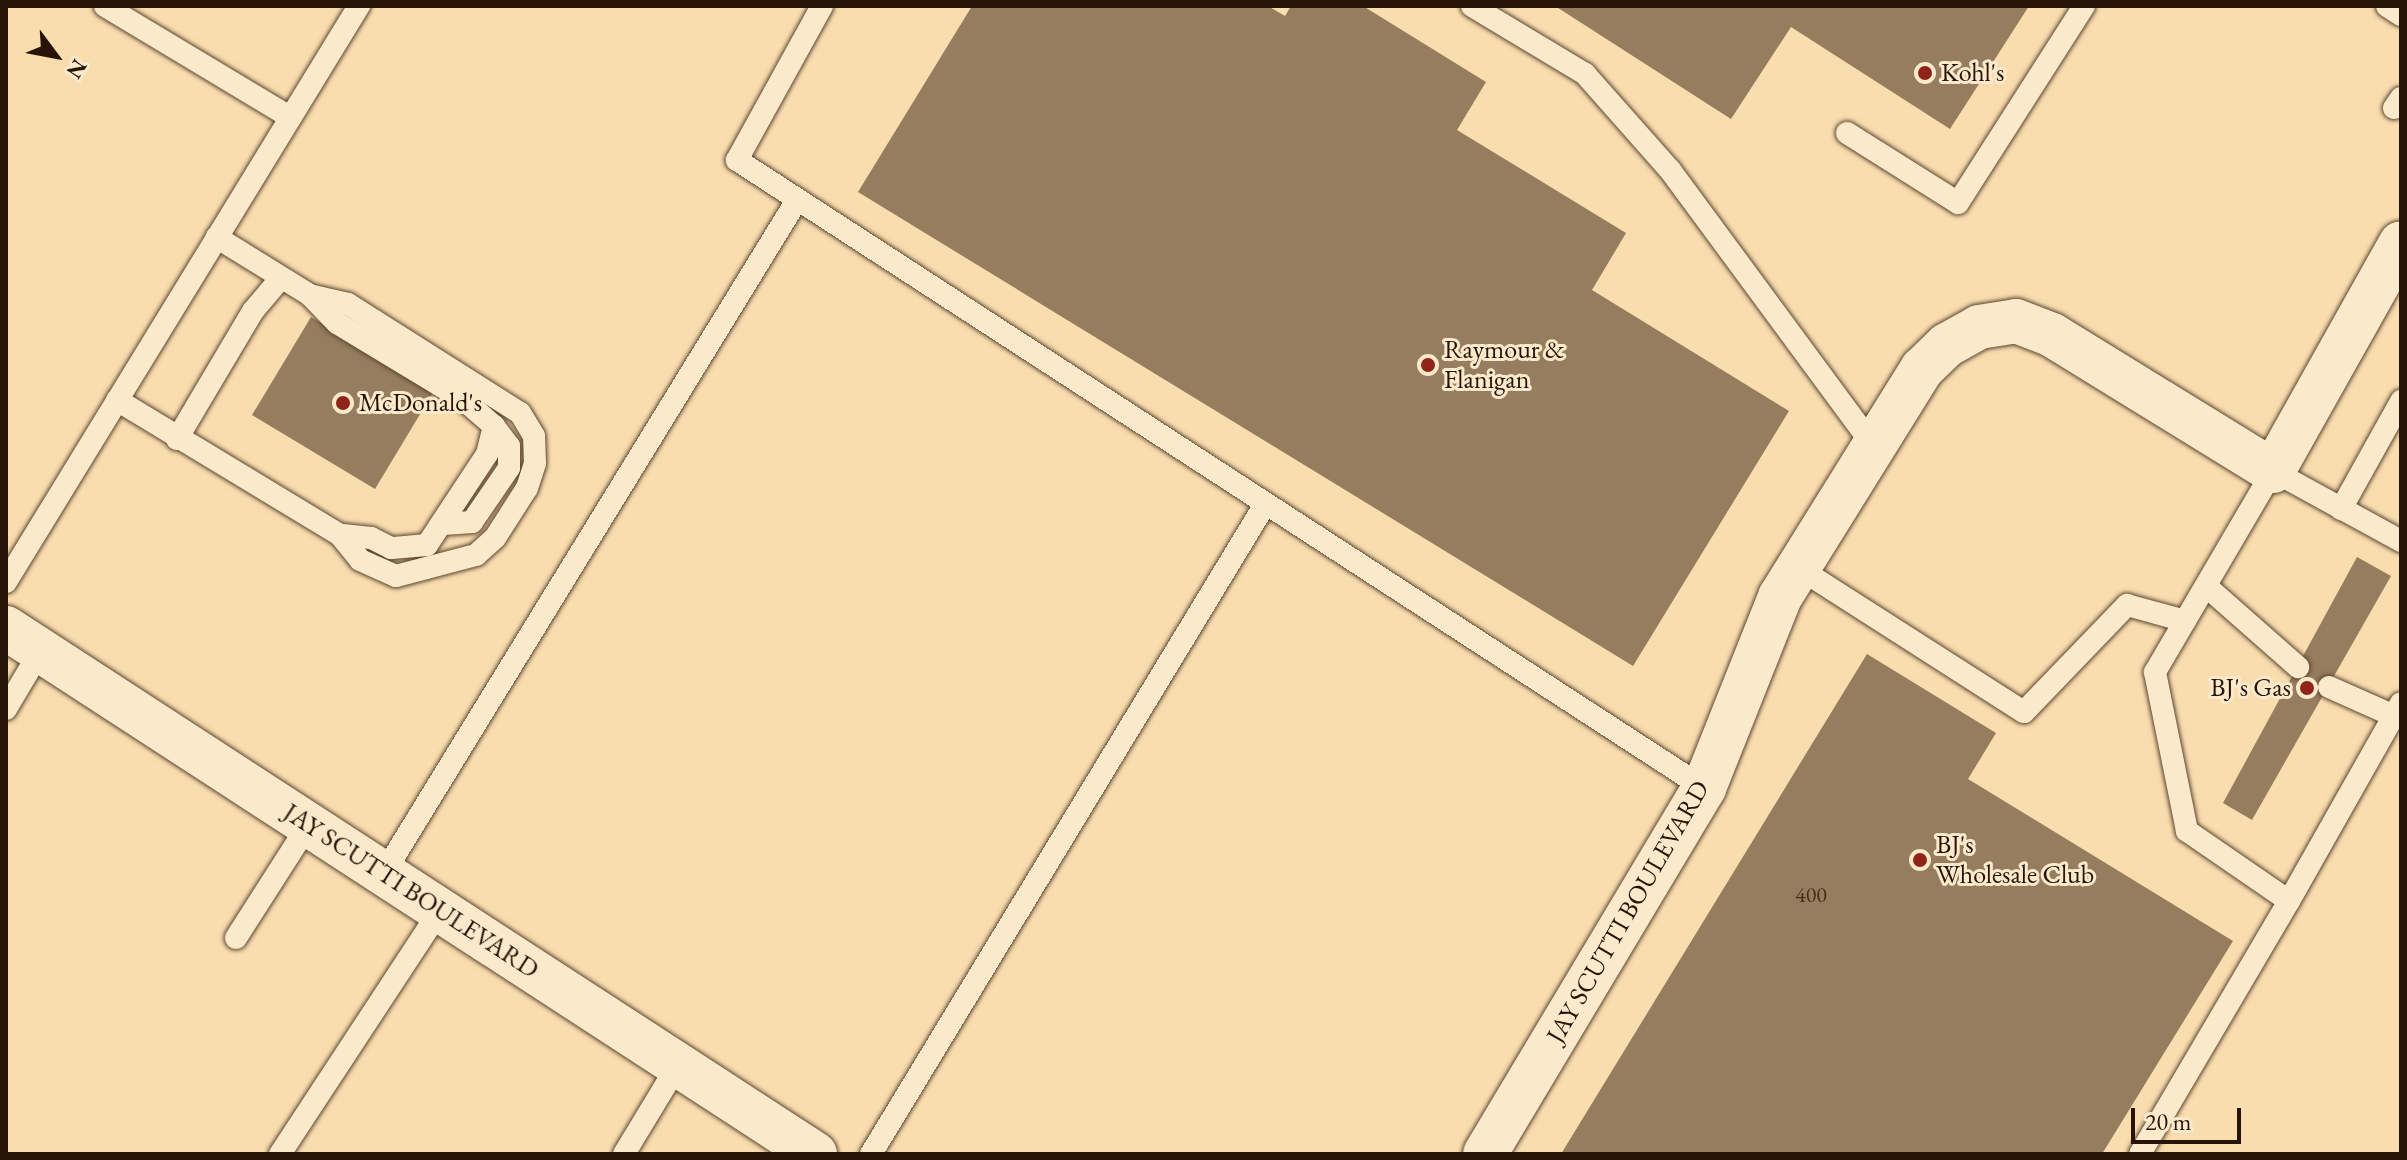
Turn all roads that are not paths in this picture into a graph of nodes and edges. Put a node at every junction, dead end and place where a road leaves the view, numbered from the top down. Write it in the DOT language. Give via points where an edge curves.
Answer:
graph roads {
  1 [pos="105,6"];
  2 [pos="359,6"];
  3 [pos="822,6"];
  4 [pos="1472,6"];
  5 [pos="2084,6"];
  6 [pos="2387,6"];
  7 [pos="2401,15"];
  8 [pos="290,117"];
  9 [pos="1847,133"];
  10 [pos="797,200"];
  11 [pos="216,237"];
  12 [pos="2401,243"];
  13 [pos="281,278"];
  14 [pos="310,295"];
  15 [pos="117,400"];
  16 [pos="2401,401"];
  17 [pos="2395,428"];
  18 [pos="177,439"];
  19 [pos="1874,447"];
  20 [pos="2273,471"];
  21 [pos="1264,506"];
  22 [pos="2341,509"];
  23 [pos="340,535"];
  24 [pos="2401,541"];
  25 [pos="1797,567"];
  26 [pos="6,582"];
  27 [pos="2206,586"];
  28 [pos="2185,621"];
  29 [pos="24,639"];
  30 [pos="2298,667"];
  31 [pos="2329,687"];
  32 [pos="6,709"];
  33 [pos="2397,710"];
  34 [pos="1704,788"];
  35 [pos="309,824"];
  36 [pos="384,873"];
  37 [pos="2289,901"];
  38 [pos="440,910"];
  39 [pos="236,938"];
  40 [pos="678,1065"];
  41 [pos="280,1154"];
  42 [pos="624,1154"];
  43 [pos="815,1154"];
  44 [pos="871,1154"];
  45 [pos="1485,1154"];
  46 [pos="2140,1154"];
  1 -- 8 [label="lane"];
  2 -- 8 [label="lane"];
  3 -- 10 [label="lane" via="737,160"];
  4 -- 19 [label="lane" via="1585,74 1670,170"];
  5 -- 9 [label="lane" via="1958,203"];
  6 -- 7 [label="lane"];
  8 -- 11 [label="lane"];
  10 -- 21 [label="lane"];
  10 -- 36 [label="lane"];
  11 -- 13 [label="lane"];
  11 -- 15 [label="lane"];
  12 -- 20 [label="street"];
  13 -- 14 [label="lane"];
  13 -- 18 [label="lane" via="253,311"];
  14 -- 23 [label="lane" via="337,323 464,400 494,426 487,454 427,545 411,550"];
  14 -- 23 [label="lane" via="348,304 490,390 520,413 534,436 535,463 527,488 495,538 476,555 396,576 360,560"];
  15 -- 18 [label="lane"];
  15 -- 26 [label="lane"];
  16 -- 17 [label="lane"];
  17 -- 22 [label="lane"];
  18 -- 23 [label="lane"];
  19 -- 20 [label="street, JAY SCUTTI BOULEVARD" via="1922,369 1947,345 1979,327 2016,321 2079,349"];
  19 -- 25 [label="street, JAY SCUTTI BOULEVARD"];
  20 -- 22 [label="lane"];
  20 -- 27 [label="lane"];
  21 -- 34 [label="lane"];
  21 -- 44 [label="lane"];
  22 -- 24 [label="lane"];
  25 -- 28 [label="lane" via="2024,712 2127,605"];
  25 -- 34 [label="street, JAY SCUTTI BOULEVARD" via="1780,597"];
  27 -- 28 [label="lane"];
  27 -- 30 [label="lane"];
  28 -- 37 [label="lane" via="2155,672 2187,831"];
  29 -- 32 [label="lane"];
  29 -- 35 [label="street, JAY SCUTTI BOULEVARD"];
  31 -- 33 [label="lane"];
  33 -- 37 [label="lane"];
  34 -- 45 [label="street, JAY SCUTTI BOULEVARD"];
  35 -- 36 [label="street, JAY SCUTTI BOULEVARD"];
  35 -- 39 [label="lane"];
  36 -- 38 [label="street, JAY SCUTTI BOULEVARD"];
  37 -- 46 [label="lane"];
  38 -- 40 [label="street, JAY SCUTTI BOULEVARD"];
  38 -- 41 [label="lane"];
  40 -- 42 [label="lane"];
  40 -- 43 [label="street, JAY SCUTTI BOULEVARD"];
}
